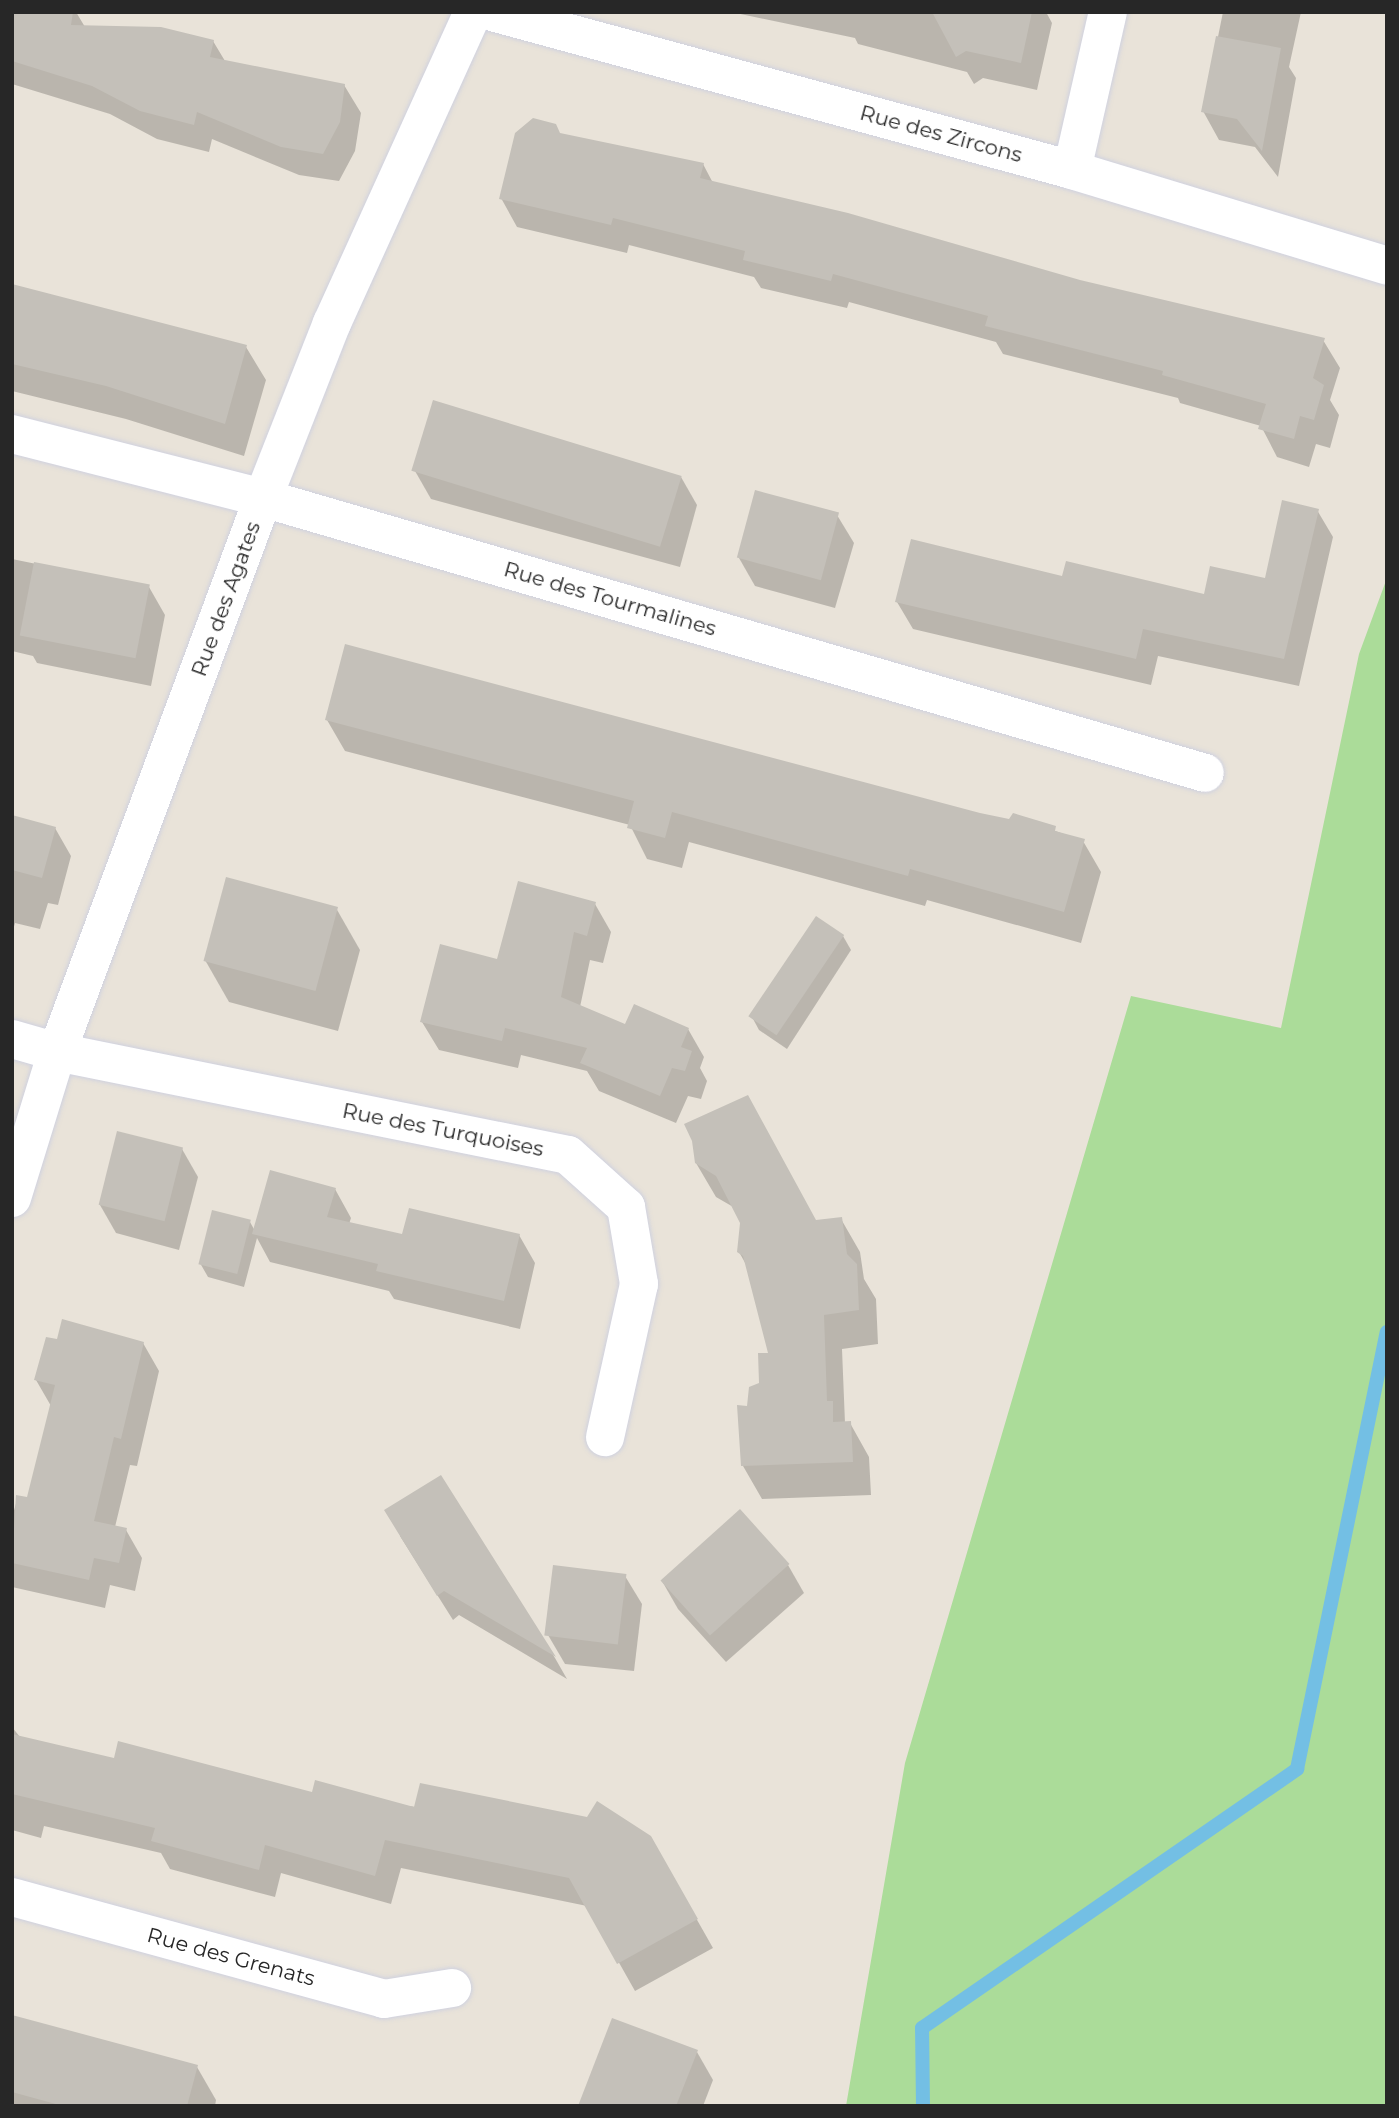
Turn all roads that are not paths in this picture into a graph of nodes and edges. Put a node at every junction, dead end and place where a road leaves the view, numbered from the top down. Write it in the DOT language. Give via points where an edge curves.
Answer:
graph roads {
  1 [pos="473,12"];
  2 [pos="492,12"];
  3 [pos="1108,12"];
  4 [pos="1072,170"];
  5 [pos="1387,266"];
  6 [pos="12,434"];
  7 [pos="263,498"];
  8 [pos="1205,773"];
  9 [pos="12,1039"];
  10 [pos="57,1052"];
  11 [pos="12,1198"];
  12 [pos="605,1437"];
  13 [pos="12,1897"];
  14 [pos="452,1988"];
  1 -- 7 [label="street, Rue des Agates" via="332,323"];
  2 -- 4 [label="street, Rue des Zircons"];
  3 -- 4 [label="street"];
  4 -- 5 [label="street, Rue des Zircons"];
  6 -- 7 [label="street, Rue des Tourmalines"];
  7 -- 8 [label="street, Rue des Tourmalines"];
  7 -- 10 [label="street, Rue des Agates"];
  9 -- 10 [label="street, Rue des Turquoises"];
  10 -- 11 [label="street, Rue des Agates"];
  10 -- 12 [label="street, Rue des Turquoises" via="568,1155 626,1207 639,1284"];
  13 -- 14 [label="street, Rue des Grenats" via="384,1999"];
}
